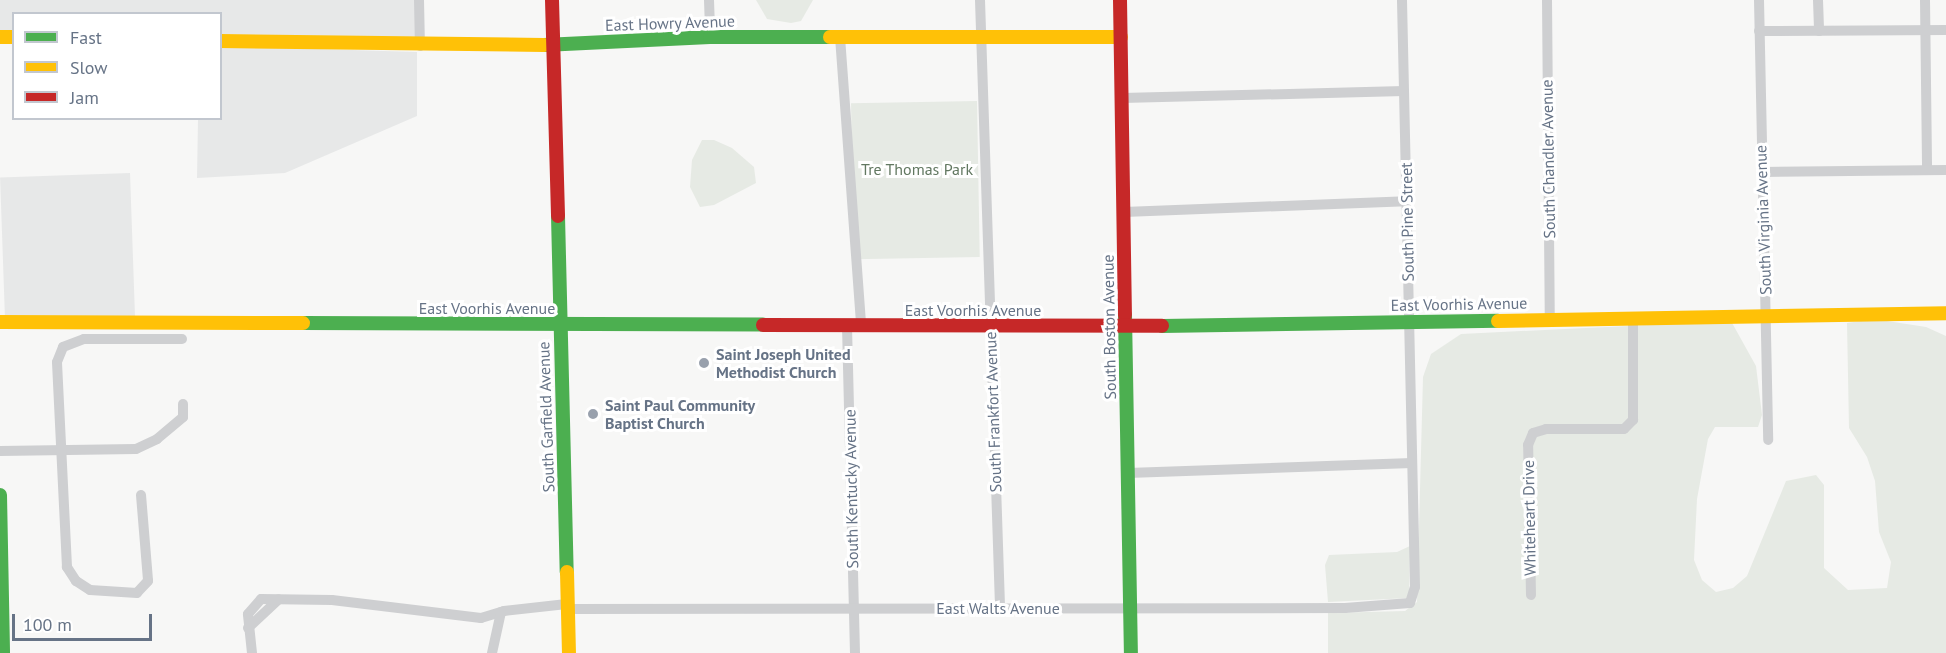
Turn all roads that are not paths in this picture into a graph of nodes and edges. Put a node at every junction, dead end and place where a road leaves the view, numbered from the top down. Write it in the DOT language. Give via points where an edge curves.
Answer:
graph roads {
  1 [pos="419,0"];
  2 [pos="552,0"];
  3 [pos="709,0"];
  4 [pos="980,0"];
  5 [pos="1120,0"];
  6 [pos="1402,0"];
  7 [pos="1547,0"];
  8 [pos="1759,0"];
  9 [pos="1818,0"];
  10 [pos="1925,0"];
  11 [pos="1926,30"];
  12 [pos="1946,30"];
  13 [pos="1760,31"];
  14 [pos="1819,31"];
  15 [pos="710,37"];
  16 [pos="840,37"];
  17 [pos="1120,37"];
  18 [pos="981,38"];
  19 [pos="222,41"];
  20 [pos="553,43"];
  21 [pos="420,46"];
  22 [pos="1404,92"];
  23 [pos="1122,98"];
  24 [pos="1927,170"];
  25 [pos="1946,170"];
  26 [pos="1761,172"];
  27 [pos="1406,201"];
  28 [pos="1124,212"];
  29 [pos="1946,313"];
  30 [pos="1767,315"];
  31 [pos="1633,317"];
  32 [pos="1550,319"];
  33 [pos="1409,321"];
  34 [pos="0,322"];
  35 [pos="560,325"];
  36 [pos="854,326"];
  37 [pos="990,327"];
  38 [pos="1126,327"];
  39 [pos="182,339"];
  40 [pos="183,404"];
  41 [pos="1768,440"];
  42 [pos="0,451"];
  43 [pos="62,452"];
  44 [pos="1412,463"];
  45 [pos="1128,473"];
  46 [pos="0,495"];
  47 [pos="141,495"];
  48 [pos="1415,587"];
  49 [pos="1531,595"];
  50 [pos="568,607"];
  51 [pos="853,608"];
  52 [pos="1000,608"];
  53 [pos="1130,608"];
  54 [pos="501,612"];
  55 [pos="2,620"];
  56 [pos="3,653"];
  57 [pos="252,653"];
  58 [pos="492,653"];
  59 [pos="568,653"];
  60 [pos="855,653"];
  61 [pos="1131,653"];
  1 -- 21 [label="street"];
  2 -- 20 [label="street, South Garfield Avenue"];
  3 -- 15 [label="street"];
  4 -- 18 [label="street, South Frankfort Avenue"];
  5 -- 17 [label="street, South Boston Avenue"];
  6 -- 22 [label="street, South Pine Street"];
  7 -- 32 [label="street, South Chandler Avenue"];
  8 -- 13 [label="street, South Virginia Avenue"];
  9 -- 14 [label="street"];
  10 -- 11 [label="street"];
  11 -- 12 [label="street"];
  11 -- 14 [label="street"];
  11 -- 24 [label="street"];
  13 -- 14 [label="street"];
  13 -- 26 [label="street, South Virginia Avenue"];
  15 -- 16 [label="street, East Howry Avenue"];
  15 -- 20 [label="street, East Howry Avenue"];
  16 -- 18 [label="street, East Howry Avenue"];
  16 -- 36 [label="street, South Kentucky Avenue"];
  17 -- 18 [label="street, East Howry Avenue"];
  17 -- 23 [label="street, South Boston Avenue"];
  18 -- 37 [label="street, South Frankfort Avenue"];
  19 -- 21 [label="street, East Howry Avenue"];
  20 -- 21 [label="street, East Howry Avenue"];
  20 -- 35 [label="street, South Garfield Avenue"];
  22 -- 23 [label="street"];
  22 -- 27 [label="street, South Pine Street"];
  23 -- 28 [label="street, South Boston Avenue"];
  24 -- 25 [label="street"];
  24 -- 26 [label="street"];
  26 -- 30 [label="street, South Virginia Avenue"];
  27 -- 28 [label="street"];
  27 -- 33 [label="street, South Pine Street"];
  28 -- 38 [label="street, South Boston Avenue"];
  29 -- 30 [label="street, East Voorhis Avenue"];
  30 -- 31 [label="street, East Voorhis Avenue"];
  30 -- 41 [label="street, South Virginia Avenue"];
  31 -- 32 [label="street, East Voorhis Avenue"];
  31 -- 49 [label="street, Whiteheart Drive" via="1633,420 1624,429 1546,429 1533,433 1528,446"];
  32 -- 33 [label="street, East Voorhis Avenue"];
  33 -- 38 [label="street, East Voorhis Avenue"];
  33 -- 44 [label="street, South Pine Street"];
  34 -- 35 [label="street, East Voorhis Avenue"];
  35 -- 36 [label="street, East Voorhis Avenue"];
  35 -- 50 [label="street, South Garfield Avenue"];
  36 -- 37 [label="street, East Voorhis Avenue"];
  36 -- 51 [label="street, South Kentucky Avenue"];
  37 -- 38 [label="street, East Voorhis Avenue"];
  37 -- 52 [label="street, South Frankfort Avenue"];
  38 -- 45 [label="street, South Boston Avenue"];
  39 -- 43 [label="street" via="108,337 63,347 57,362"];
  40 -- 43 [label="street" via="183,417 157,440 136,449"];
  42 -- 43 [label="street"];
  43 -- 47 [label="street" via="67,567 76,581 90,590 137,593 148,581"];
  44 -- 45 [label="street"];
  44 -- 48 [label="street, South Pine Street"];
  45 -- 53 [label="street, South Boston Avenue"];
  46 -- 55 [label="street"];
  48 -- 53 [label="street, East Walts Avenue" via="1413,600 1405,606"];
  50 -- 51 [label="street, East Walts Avenue"];
  50 -- 54 [label="street, East Walts Avenue"];
  50 -- 59 [label="street, South Garfield Avenue"];
  51 -- 52 [label="street, East Walts Avenue"];
  51 -- 60 [label="street, South Kentucky Avenue"];
  52 -- 53 [label="street, East Walts Avenue"];
  53 -- 61 [label="street, South Boston Avenue"];
  54 -- 57 [label="street, East Walts Avenue" via="481,618 451,618 332,600 261,599 248,614"];
  54 -- 58 [label="street"];
  55 -- 56 [label="street"];
}
